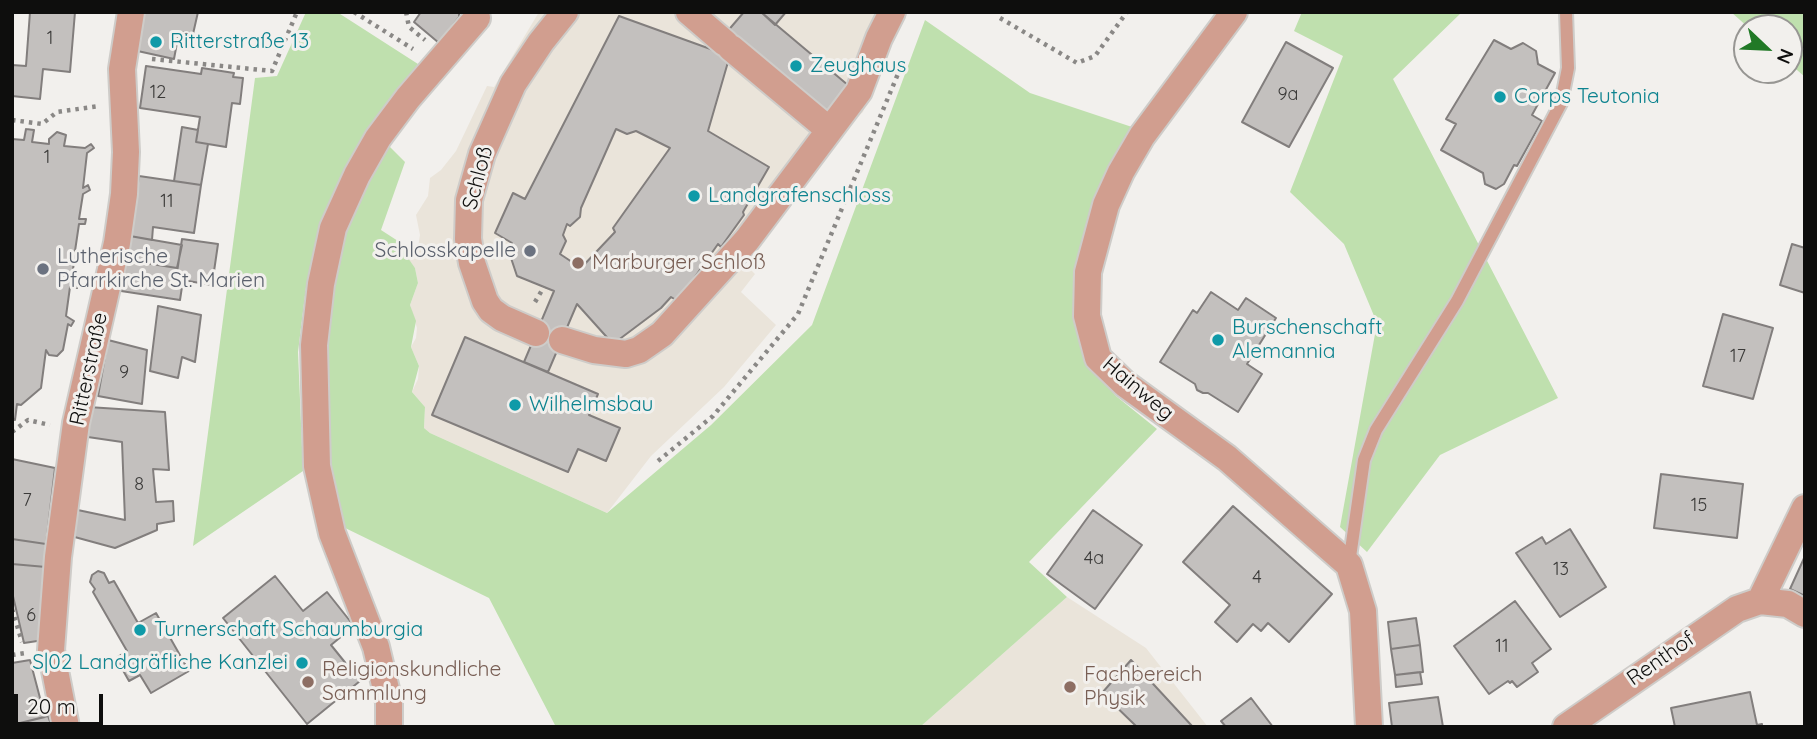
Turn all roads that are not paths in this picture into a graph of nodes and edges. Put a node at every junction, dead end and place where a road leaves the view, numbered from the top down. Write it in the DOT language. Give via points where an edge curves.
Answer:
graph roads {
  1 [pos="131,12"];
  2 [pos="565,12"];
  3 [pos="689,12"];
  4 [pos="892,12"];
  5 [pos="1234,12"];
  6 [pos="1566,12"];
  7 [pos="477,18"];
  8 [pos="828,129"];
  9 [pos="536,333"];
  10 [pos="562,340"];
  11 [pos="1805,508"];
  12 [pos="1349,565"];
  13 [pos="1760,601"];
  14 [pos="1805,614"];
  15 [pos="66,727"];
  16 [pos="389,727"];
  17 [pos="1369,727"];
  18 [pos="1566,727"];
  1 -- 15 [label="street, Ritterstraße" via="123,57 124,194 76,423 58,556 51,650"];
  2 -- 9 [label="street, Schloß" via="513,84 487,141 468,200 472,263 485,301 502,318"];
  3 -- 8 [label="street"];
  4 -- 8 [label="street" via="859,91"];
  5 -- 12 [label="street, Hainweg" via="1142,136 1121,172 1106,205 1087,272 1087,316 1098,358 1125,384 1227,458"];
  6 -- 12 [label="lane" via="1568,68 1561,103 1457,302 1376,430 1364,460"];
  7 -- 16 [label="street" via="433,54 378,138 334,228 321,284 314,345 317,466 332,533 376,647 389,702"];
  8 -- 10 [label="street" via="747,240 662,334 626,354 594,351"];
  11 -- 13 [label="street"];
  12 -- 17 [label="street" via="1363,611"];
  13 -- 14 [label="street" via="1788,604"];
  13 -- 18 [label="street, Renthof" via="1718,620"];
}
